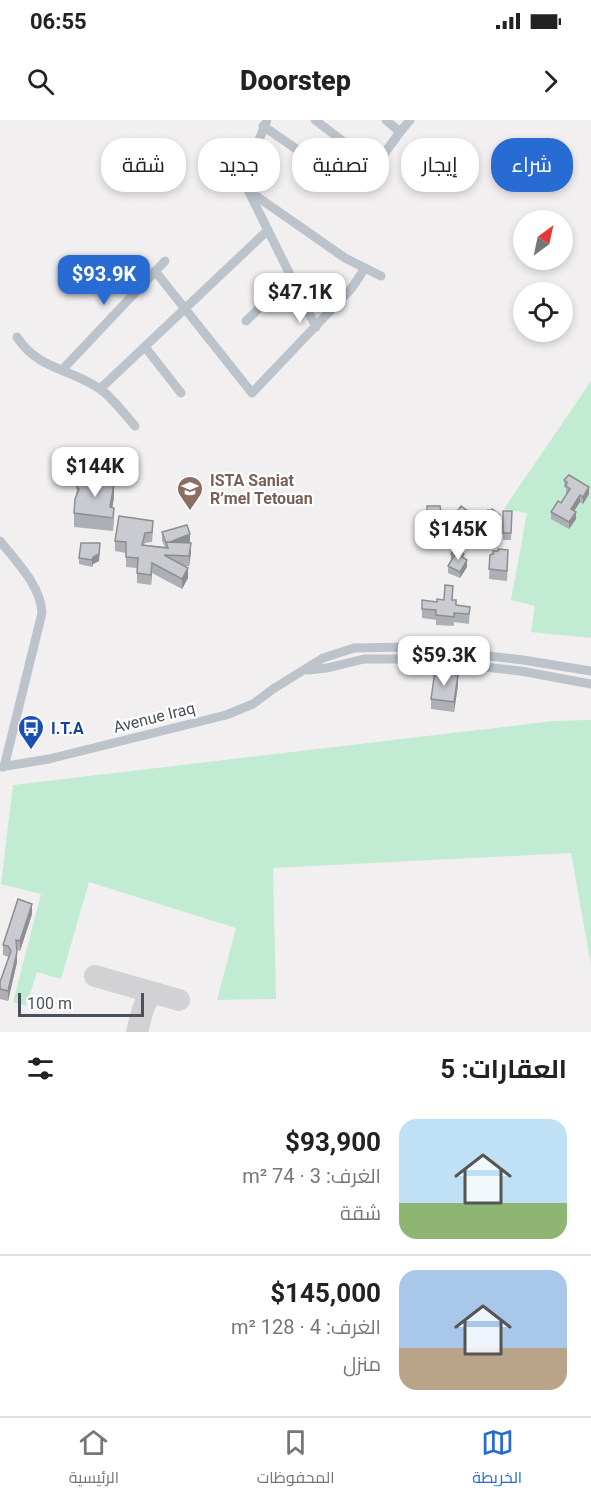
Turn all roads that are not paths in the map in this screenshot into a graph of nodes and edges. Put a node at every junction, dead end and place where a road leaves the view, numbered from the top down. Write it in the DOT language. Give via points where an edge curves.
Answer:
graph roads {
  1 [pos="315,120"];
  2 [pos="386,120"];
  3 [pos="410,120"];
  4 [pos="265,123"];
  5 [pos="400,132"];
  6 [pos="259,138"];
  7 [pos="292,144"];
  8 [pos="249,192"];
  9 [pos="251,192"];
  10 [pos="268,230"];
  11 [pos="165,261"];
  12 [pos="365,268"];
  13 [pos="155,271"];
  14 [pos="381,276"];
  15 [pos="291,278"];
  16 [pos="185,309"];
  17 [pos="246,321"];
  18 [pos="316,327"];
  19 [pos="17,337"];
  20 [pos="145,347"];
  21 [pos="62,370"];
  22 [pos="100,389"];
  23 [pos="181,393"];
  24 [pos="135,426"];
  25 [pos="0,541"];
  26 [pos="305,671"];
  27 [pos="591,671"];
  28 [pos="591,684"];
  29 [pos="2,767"];
  1 -- 5 [label="street" via="373,161 381,158"];
  2 -- 5 [label="street"];
  3 -- 5 [label="street"];
  4 -- 6 [label="street"];
  4 -- 7 [label="street"];
  8 -- 10 [label="street"];
  9 -- 12 [label="street"];
  10 -- 15 [label="street"];
  10 -- 16 [label="street"];
  11 -- 13 [label="street"];
  12 -- 14 [label="street"];
  12 -- 18 [label="street" via="351,290"];
  13 -- 16 [label="street"];
  13 -- 21 [label="street"];
  15 -- 17 [label="street"];
  15 -- 18 [label="street"];
  16 -- 18 [label="street" via="252,393"];
  16 -- 20 [label="street"];
  19 -- 21 [label="street" via="29,354"];
  20 -- 22 [label="street"];
  20 -- 23 [label="street"];
  21 -- 22 [label="street"];
  22 -- 24 [label="street"];
  25 -- 29 [label="street" via="42,603"];
  26 -- 27 [label="street, Avenue Iraq" via="323,658 345,650 380,646"];
  26 -- 28 [label="street, Avenue Iraq" via="364,659 408,659 521,671"];
  26 -- 29 [label="street, Avenue Iraq" via="253,704 226,715"];
}
